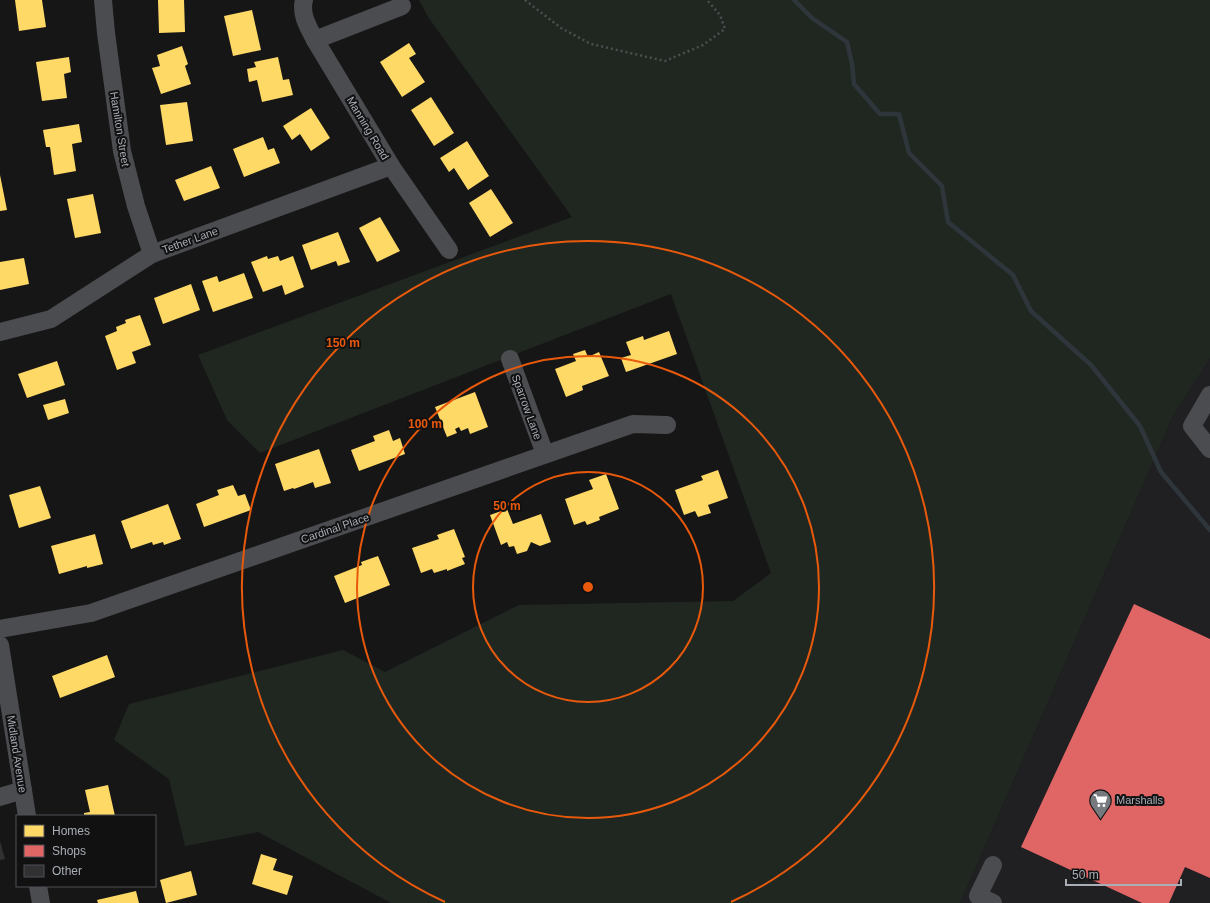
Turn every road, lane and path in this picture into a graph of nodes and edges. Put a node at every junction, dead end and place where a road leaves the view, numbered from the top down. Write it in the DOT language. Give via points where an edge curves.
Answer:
graph roads {
  1 [pos="103,0"];
  2 [pos="304,0"];
  3 [pos="525,0"];
  4 [pos="707,0"];
  5 [pos="402,6"];
  6 [pos="315,40"];
  7 [pos="391,166"];
  8 [pos="448,250"];
  9 [pos="152,254"];
  10 [pos="0,332"];
  11 [pos="510,359"];
  12 [pos="1210,395"];
  13 [pos="667,426"];
  14 [pos="1210,449"];
  15 [pos="545,454"];
  16 [pos="0,629"];
  17 [pos="0,645"];
  18 [pos="23,790"];
  19 [pos="0,797"];
  20 [pos="27,815"];
  21 [pos="993,865"];
  22 [pos="38,887"];
  23 [pos="41,903"];
  24 [pos="994,903"];
  1 -- 9 [label="street, Hamilton Street" via="122,151"];
  2 -- 6 [label="street, Manning Road" via="302,7 305,19"];
  3 -- 4 [label="path" via="561,28 591,44 665,62 703,45 725,29 720,15"];
  5 -- 6 [label="street"];
  6 -- 7 [label="street, Manning Road"];
  7 -- 8 [label="street, Manning Road"];
  7 -- 9 [label="street, Tether Lane"];
  9 -- 10 [label="street, Tether Lane" via="51,319"];
  11 -- 15 [label="street, Sparrow Lane"];
  12 -- 14 [label="street" via="1192,426"];
  13 -- 15 [label="street, Cardinal Place" via="633,424"];
  15 -- 16 [label="street, Cardinal Place" via="91,613"];
  17 -- 18 [label="street, Midland Avenue"];
  18 -- 19 [label="street"];
  18 -- 20 [label="street, Midland Avenue"];
  21 -- 24 [label="street" via="978,896"];
  22 -- 23 [label="street"];
}
